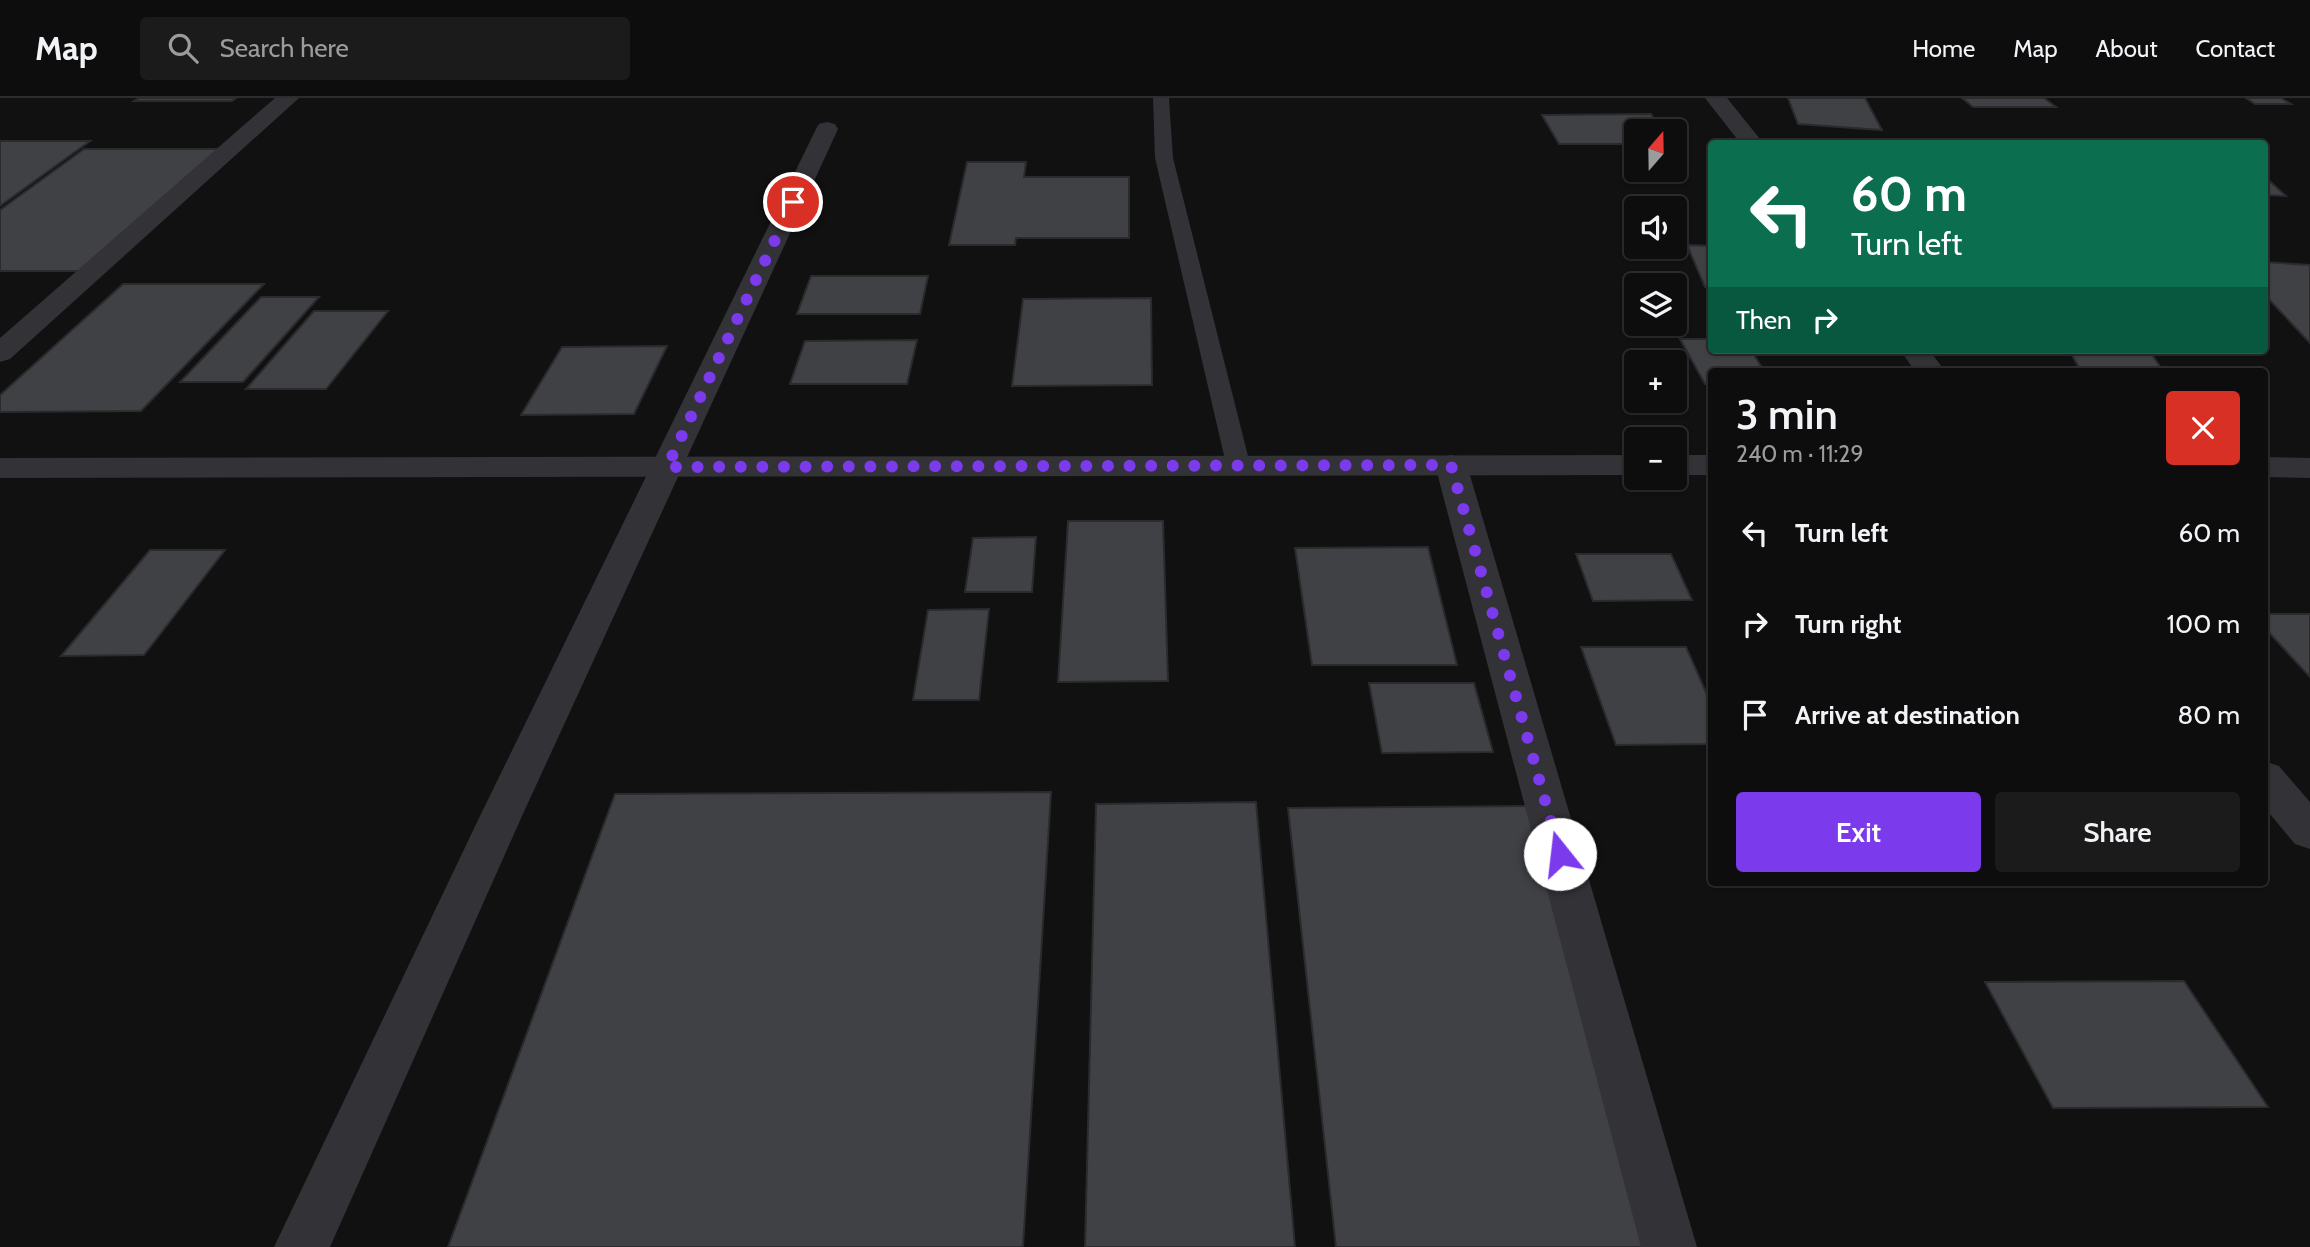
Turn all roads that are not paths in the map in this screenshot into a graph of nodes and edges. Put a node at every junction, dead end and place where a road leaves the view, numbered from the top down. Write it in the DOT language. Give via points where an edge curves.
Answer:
graph roads {
  1 [pos="288,98"];
  2 [pos="1161,98"];
  3 [pos="1716,98"];
  4 [pos="827,129"];
  5 [pos="1750,140"];
  6 [pos="0,353"];
  7 [pos="1917,354"];
  8 [pos="1928,368"];
  9 [pos="1238,464"];
  10 [pos="1451,465"];
  11 [pos="1624,465"];
  12 [pos="1687,465"];
  13 [pos="1708,465"];
  14 [pos="667,467"];
  15 [pos="2268,467"];
  16 [pos="0,468"];
  17 [pos="2310,468"];
  18 [pos="2268,782"];
  19 [pos="2310,832"];
  20 [pos="302,1247"];
  21 [pos="1669,1247"];
  1 -- 6 [label="street"];
  2 -- 9 [label="lane" via="1164,159"];
  3 -- 5 [label="street"];
  4 -- 14 [label="street"];
  7 -- 8 [label="street"];
  9 -- 10 [label="street"];
  9 -- 14 [label="street"];
  10 -- 11 [label="street"];
  10 -- 21 [label="street"];
  12 -- 13 [label="street"];
  14 -- 16 [label="street"];
  14 -- 20 [label="street"];
  15 -- 17 [label="street"];
  18 -- 19 [label="street"];
}
